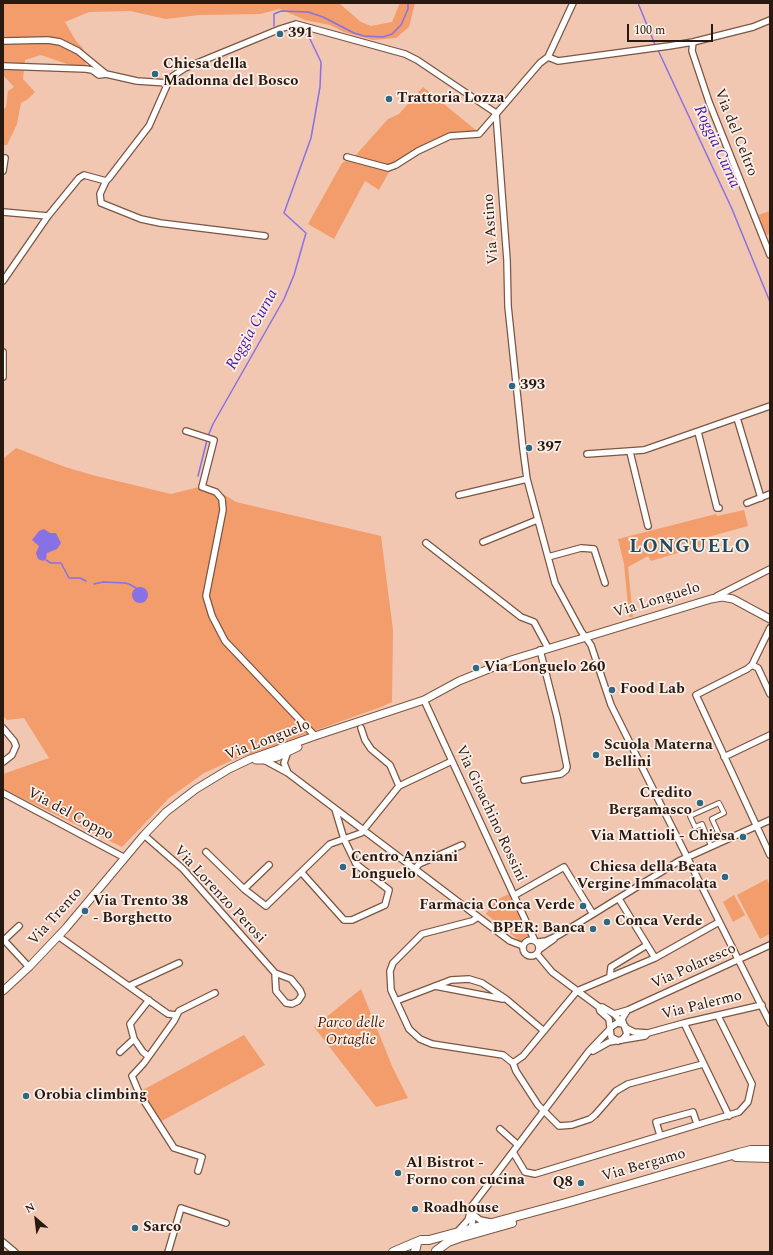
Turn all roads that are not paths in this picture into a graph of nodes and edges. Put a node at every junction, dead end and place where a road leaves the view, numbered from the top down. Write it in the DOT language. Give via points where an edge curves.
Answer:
graph roads {
  1 [pos="573,3"];
  2 [pos="770,20"];
  3 [pos="3,41"];
  4 [pos="693,42"];
  5 [pos="548,56"];
  6 [pos="3,66"];
  7 [pos="106,74"];
  8 [pos="168,83"];
  9 [pos="496,113"];
  10 [pos="5,158"];
  11 [pos="347,158"];
  12 [pos="3,171"];
  13 [pos="106,181"];
  14 [pos="3,212"];
  15 [pos="48,216"];
  16 [pos="265,236"];
  17 [pos="770,255"];
  18 [pos="3,281"];
  19 [pos="3,352"];
  20 [pos="3,377"];
  21 [pos="770,406"];
  22 [pos="737,418"];
  23 [pos="186,431"];
  24 [pos="698,432"];
  25 [pos="630,452"];
  26 [pos="587,454"];
  27 [pos="527,479"];
  28 [pos="770,494"];
  29 [pos="459,495"];
  30 [pos="761,498"];
  31 [pos="747,503"];
  32 [pos="718,508"];
  33 [pos="538,520"];
  34 [pos="648,526"];
  35 [pos="483,542"];
  36 [pos="426,543"];
  37 [pos="548,557"];
  38 [pos="770,569"];
  39 [pos="605,583"];
  40 [pos="746,583"];
  41 [pos="711,599"];
  42 [pos="743,603"];
  43 [pos="770,619"];
  44 [pos="770,628"];
  45 [pos="584,636"];
  46 [pos="544,649"];
  47 [pos="752,665"];
  48 [pos="770,694"];
  49 [pos="424,700"];
  50 [pos="3,728"];
  51 [pos="361,728"];
  52 [pos="333,730"];
  53 [pos="315,736"];
  54 [pos="770,736"];
  55 [pos="302,741"];
  56 [pos="287,753"];
  57 [pos="724,757"];
  58 [pos="250,759"];
  59 [pos="264,760"];
  60 [pos="3,762"];
  61 [pos="452,762"];
  62 [pos="288,773"];
  63 [pos="524,780"];
  64 [pos="399,786"];
  65 [pos="3,793"];
  66 [pos="335,809"];
  67 [pos="770,820"];
  68 [pos="756,826"];
  69 [pos="363,830"];
  70 [pos="144,835"];
  71 [pos="344,839"];
  72 [pos="722,841"];
  73 [pos="462,846"];
  74 [pos="712,846"];
  75 [pos="206,852"];
  76 [pos="770,855"];
  77 [pos="687,857"];
  78 [pos="125,858"];
  79 [pos="269,865"];
  80 [pos="415,869"];
  81 [pos="302,873"];
  82 [pos="244,889"];
  83 [pos="515,895"];
  84 [pos="619,899"];
  85 [pos="593,914"];
  86 [pos="478,917"];
  87 [pos="719,922"];
  88 [pos="19,926"];
  89 [pos="559,935"];
  90 [pos="58,936"];
  91 [pos="3,940"];
  92 [pos="536,941"];
  93 [pos="647,945"];
  94 [pos="770,945"];
  95 [pos="523,946"];
  96 [pos="538,952"];
  97 [pos="655,958"];
  98 [pos="738,960"];
  99 [pos="179,963"];
  100 [pos="29,967"];
  101 [pos="274,973"];
  102 [pos="610,976"];
  103 [pos="129,986"];
  104 [pos="435,986"];
  105 [pos="3,991"];
  106 [pos="577,991"];
  107 [pos="215,992"];
  108 [pos="149,1000"];
  109 [pos="506,1000"];
  110 [pos="396,1001"];
  111 [pos="762,1005"];
  112 [pos="599,1008"];
  113 [pos="628,1010"];
  114 [pos="614,1014"];
  115 [pos="176,1015"];
  116 [pos="718,1016"];
  117 [pos="684,1023"];
  118 [pos="770,1023"];
  119 [pos="625,1026"];
  120 [pos="610,1029"];
  121 [pos="544,1031"];
  122 [pos="648,1032"];
  123 [pos="134,1039"];
  124 [pos="620,1040"];
  125 [pos="120,1052"];
  126 [pos="590,1053"];
  127 [pos="148,1056"];
  128 [pos="513,1063"];
  129 [pos="703,1064"];
  130 [pos="544,1112"];
  131 [pos="729,1116"];
  132 [pos="697,1124"];
  133 [pos="500,1129"];
  134 [pos="660,1135"];
  135 [pos="518,1145"];
  136 [pos="770,1150"];
  137 [pos="513,1152"];
  138 [pos="729,1156"];
  139 [pos="770,1158"];
  140 [pos="198,1171"];
  141 [pos="476,1201"];
  142 [pos="566,1203"];
  143 [pos="474,1215"];
  144 [pos="492,1222"];
  145 [pos="226,1223"];
  146 [pos="472,1228"];
  147 [pos="458,1235"];
  148 [pos="429,1240"];
  149 [pos="3,1242"];
  150 [pos="417,1243"];
  151 [pos="436,1251"];
  152 [pos="15,1252"];
  153 [pos="168,1252"];
  154 [pos="393,1252"];
  155 [pos="415,1252"];
  1 -- 5 [label="street"];
  2 -- 4 [label="street" via="753,27"];
  3 -- 7 [label="street" via="60,42 78,51"];
  4 -- 5 [label="street" via="558,61"];
  4 -- 17 [label="street, Via del Celtro" via="692,51 709,102"];
  5 -- 9 [label="street"];
  6 -- 7 [label="street" via="86,69 99,75"];
  7 -- 8 [label="street" via="137,81"];
  8 -- 9 [label="street" via="185,68 296,24 406,54"];
  8 -- 13 [label="street" via="149,126"];
  9 -- 11 [label="street" via="479,134 450,136 388,168"];
  9 -- 27 [label="street, Via Astino" via="508,306"];
  10 -- 12 [label="street"];
  13 -- 15 [label="street" via="84,175 79,178"];
  13 -- 16 [label="street" via="100,194 101,203 141,219"];
  14 -- 15 [label="street"];
  15 -- 18 [label="street"];
  19 -- 20 [label="street"];
  21 -- 22 [label="street"];
  22 -- 24 [label="street"];
  22 -- 30 [label="street"];
  23 -- 53 [label="street" via="214,440 202,487 216,492 222,499 223,510 206,596 212,616 225,641"];
  24 -- 25 [label="street" via="644,450"];
  24 -- 32 [label="street"];
  25 -- 26 [label="street"];
  25 -- 34 [label="street"];
  27 -- 29 [label="street"];
  27 -- 33 [label="street, Via Astino"];
  28 -- 30 [label="street"];
  30 -- 31 [label="street"];
  33 -- 35 [label="street"];
  33 -- 37 [label="street, Via Astino"];
  36 -- 46 [label="street" via="521,617 534,622"];
  37 -- 39 [label="street" via="580,548 594,549"];
  37 -- 45 [label="street, Via Astino" via="555,583"];
  38 -- 40 [label="street, Via Longuelo"];
  40 -- 41 [label="street, Via Longuelo"];
  40 -- 42 [label="street" via="735,592 735,597"];
  41 -- 42 [label="street" via="727,597"];
  41 -- 45 [label="street, Via Longuelo"];
  42 -- 43 [label="street"];
  44 -- 47 [label="street"];
  45 -- 46 [label="street, Via Longuelo"];
  45 -- 77 [label="street, Via Astino" via="591,645 611,705"];
  46 -- 49 [label="street, Via Longuelo" via="459,681"];
  46 -- 63 [label="street" via="566,770 558,774"];
  47 -- 48 [label="street" via="758,668"];
  47 -- 57 [label="street" via="696,695"];
  49 -- 52 [label="street, Via Longuelo"];
  49 -- 61 [label="street, Via Gioachino Rossini"];
  50 -- 60 [label="street" via="16,746 12,755"];
  51 -- 64 [label="street" via="365,740 372,749 390,765"];
  52 -- 53 [label="street, Via Longuelo"];
  52 -- 56 [label="street, Via Longuelo"];
  53 -- 55 [label="street, Via Longuelo"];
  54 -- 57 [label="street"];
  55 -- 56 [label="street"];
  55 -- 58 [label="street, Via Longuelo"];
  56 -- 59 [label="street, Via Longuelo"];
  56 -- 62 [label="street" via="284,763"];
  57 -- 68 [label="street"];
  58 -- 59 [label="street"];
  58 -- 70 [label="street, Via Longuelo" via="196,789 166,812"];
  59 -- 62 [label="street"];
  61 -- 64 [label="street"];
  61 -- 83 [label="street, Via Gioachino Rossini"];
  62 -- 66 [label="street"];
  64 -- 69 [label="street"];
  65 -- 78 [label="street, Via del Coppo"];
  66 -- 69 [label="street"];
  66 -- 71 [label="street"];
  67 -- 68 [label="street"];
  68 -- 72 [label="street"];
  68 -- 76 [label="street"];
  69 -- 71 [label="street"];
  69 -- 80 [label="street"];
  70 -- 78 [label="street, Via Longuelo"];
  70 -- 101 [label="street, Via Lorenzo Perosi" via="183,869"];
  71 -- 81 [label="street" via="330,844"];
  71 -- 81 [label="street" via="356,864 389,890 385,904 352,920 344,920"];
  72 -- 74 [label="street"];
  72 -- 74 [label="street" via="712,819 724,813 719,802 690,816 696,827 702,824"];
  73 -- 80 [label="street" via="419,864"];
  74 -- 77 [label="street"];
  75 -- 82 [label="street"];
  77 -- 84 [label="street"];
  77 -- 87 [label="street, Via Astino"];
  78 -- 90 [label="street, Via Trento"];
  79 -- 82 [label="street"];
  80 -- 86 [label="street"];
  81 -- 82 [label="street" via="266,906"];
  83 -- 85 [label="street" via="564,867"];
  83 -- 92 [label="street, Via Gioachino Rossini"];
  84 -- 85 [label="street"];
  84 -- 93 [label="street"];
  85 -- 89 [label="street"];
  86 -- 95 [label="street" via="510,941"];
  86 -- 110 [label="street" via="416,938 393,963 390,971 391,990"];
  87 -- 97 [label="street"];
  87 -- 98 [label="street, Via Astino"];
  88 -- 91 [label="street"];
  89 -- 92 [label="street" via="546,941"];
  89 -- 96 [label="street"];
  90 -- 100 [label="street, Via Trento"];
  90 -- 103 [label="street"];
  91 -- 100 [label="street"];
  92 -- 95 [label="street" via="527,940"];
  92 -- 96 [label="street"];
  93 -- 97 [label="street"];
  93 -- 102 [label="street" via="611,967"];
  94 -- 98 [label="street, Via Polaresco"];
  95 -- 96 [label="street" via="526,954 531,956"];
  96 -- 106 [label="street" via="552,972"];
  97 -- 102 [label="street"];
  98 -- 111 [label="street, Via Astino"];
  98 -- 113 [label="street, Via Polaresco"];
  99 -- 103 [label="street"];
  100 -- 105 [label="street, Via Trento"];
  101 -- 101 [label="street, Via Lorenzo Perosi" via="276,991 286,1003 298,1002 302,995 291,979"];
  102 -- 106 [label="street"];
  103 -- 108 [label="street"];
  104 -- 109 [label="street"];
  104 -- 109 [label="street" via="460,978 469,979 482,983"];
  104 -- 110 [label="street"];
  106 -- 112 [label="street"];
  106 -- 121 [label="street"];
  107 -- 115 [label="street" via="179,1010"];
  108 -- 115 [label="street" via="168,1014"];
  108 -- 123 [label="street" via="130,1024"];
  109 -- 121 [label="street"];
  110 -- 128 [label="street" via="409,1030 420,1039 432,1044 503,1055"];
  111 -- 116 [label="street, Via Palermo"];
  111 -- 118 [label="street, Via Astino"];
  112 -- 114 [label="street" via="602,1007"];
  112 -- 120 [label="street" via="609,1018"];
  113 -- 114 [label="street, Via Polaresco"];
  113 -- 119 [label="street" via="622,1017"];
  114 -- 119 [label="street"];
  115 -- 127 [label="street"];
  116 -- 117 [label="street, Via Palermo"];
  116 -- 131 [label="street" via="752,1084 748,1102 739,1112"];
  117 -- 122 [label="street, Via Palermo"];
  117 -- 129 [label="street"];
  119 -- 120 [label="street" via="614,1024"];
  119 -- 122 [label="street, Via Palermo" via="634,1032"];
  119 -- 124 [label="street" via="627,1034"];
  120 -- 124 [label="street" via="611,1037"];
  120 -- 126 [label="street"];
  121 -- 128 [label="street" via="523,1056"];
  122 -- 124 [label="street, Via Palermo" via="645,1036"];
  123 -- 125 [label="street"];
  123 -- 127 [label="street"];
  124 -- 126 [label="street" via="604,1044"];
  126 -- 130 [label="street"];
  127 -- 140 [label="street" via="134,1073 133,1081 174,1148 202,1157"];
  128 -- 130 [label="street"];
  129 -- 130 [label="street" via="628,1084 616,1090 595,1115 579,1123 559,1126"];
  129 -- 131 [label="street"];
  130 -- 135 [label="street"];
  131 -- 132 [label="street"];
  132 -- 134 [label="street"];
  132 -- 134 [label="street" via="693,1112 656,1122"];
  133 -- 135 [label="street"];
  134 -- 137 [label="street" via="535,1174 525,1172"];
  135 -- 137 [label="street"];
  136 -- 138 [label="main road, Via Bergamo" via="751,1150"];
  137 -- 141 [label="street"];
  138 -- 139 [label="main road, Via Bergamo"];
  138 -- 142 [label="main road, Via Bergamo"];
  141 -- 143 [label="street"];
  141 -- 147 [label="street"];
  142 -- 144 [label="main road, Via Bergamo"];
  142 -- 147 [label="main road, Via Bergamo" via="528,1218"];
  143 -- 144 [label="street" via="480,1220"];
  143 -- 146 [label="street"];
  144 -- 146 [label="main road, Via Bergamo"];
  145 -- 153 [label="street" via="182,1208"];
  146 -- 147 [label="main road, Via Bergamo"];
  147 -- 148 [label="main road, Via Bergamo"];
  147 -- 151 [label="main road, Via Bergamo"];
  148 -- 150 [label="main road, Via Bergamo"];
  148 -- 151 [label="main road"];
  149 -- 152 [label="street"];
  150 -- 154 [label="main road"];
  150 -- 155 [label="main road"];
}
